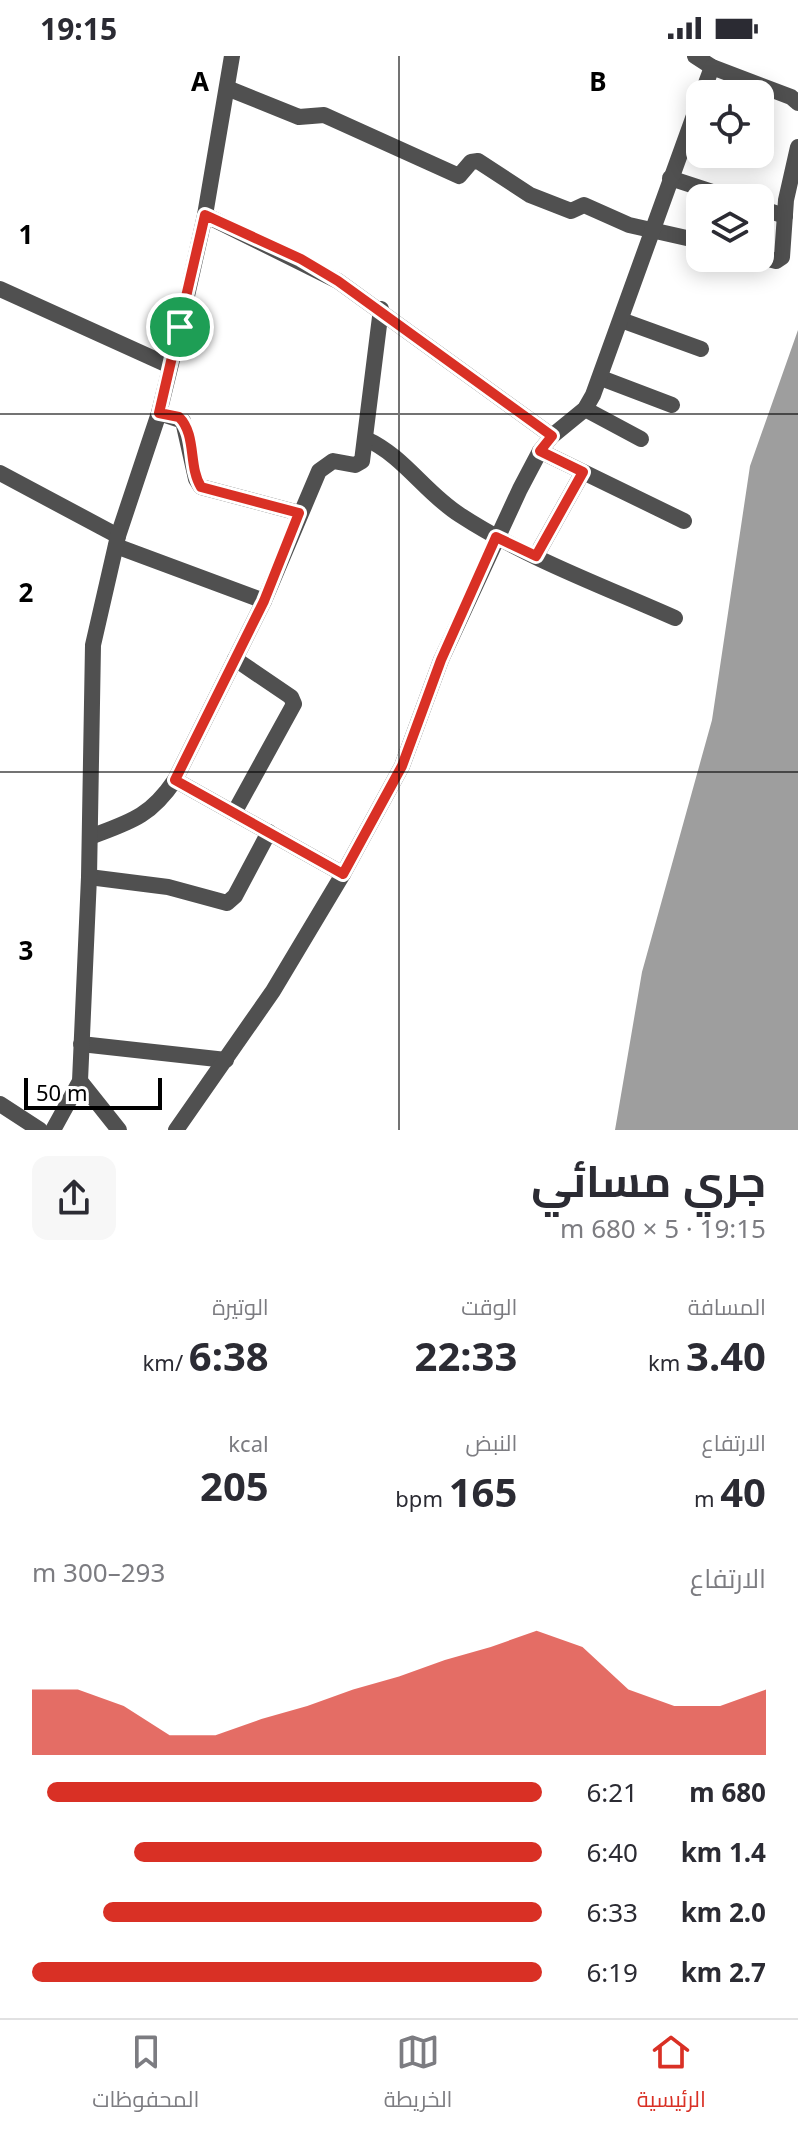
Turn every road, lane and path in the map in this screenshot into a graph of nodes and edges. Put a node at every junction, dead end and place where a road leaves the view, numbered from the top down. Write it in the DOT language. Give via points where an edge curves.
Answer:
graph roads {
  1 [pos="232,56"];
  2 [pos="695,56"];
  3 [pos="712,67"];
  4 [pos="707,80"];
  5 [pos="227,88"];
  6 [pos="798,103"];
  7 [pos="686,136"];
  8 [pos="798,147"];
  9 [pos="670,178"];
  10 [pos="688,184"];
  11 [pos="774,212"];
  12 [pos="205,215"];
  13 [pos="785,216"];
  14 [pos="652,228"];
  15 [pos="686,237"];
  16 [pos="774,260"];
  17 [pos="0,289"];
  18 [pos="381,309"];
  19 [pos="621,320"];
  20 [pos="701,349"];
  21 [pos="170,366"];
  22 [pos="601,378"];
  23 [pos="672,405"];
  24 [pos="585,409"];
  25 [pos="159,413"];
  26 [pos="552,436"];
  27 [pos="366,439"];
  28 [pos="641,439"];
  29 [pos="540,451"];
  30 [pos="583,472"];
  31 [pos="0,473"];
  32 [pos="299,513"];
  33 [pos="684,521"];
  34 [pos="496,537"];
  35 [pos="117,541"];
  36 [pos="536,556"];
  37 [pos="264,601"];
  38 [pos="675,618"];
  39 [pos="235,659"];
  40 [pos="175,780"];
  41 [pos="234,813"];
  42 [pos="269,832"];
  43 [pos="90,837"];
  44 [pos="343,874"];
  45 [pos="89,877"];
  46 [pos="81,1044"];
  47 [pos="226,1060"];
  48 [pos="80,1081"];
  49 [pos="0,1104"];
  50 [pos="40,1130"];
  51 [pos="53,1130"];
  52 [pos="119,1130"];
  53 [pos="176,1130"];
  1 -- 5 [label="street"];
  2 -- 3 [label="street"];
  3 -- 4 [label="street"];
  3 -- 6 [label="street"];
  5 -- 12 [label="street"];
  5 -- 14 [label="street" via="299,117 324,115 459,176 478,161 550,204 571,211 582,204 617,221"];
  7 -- 9 [label="street"];
  8 -- 13 [label="street"];
  9 -- 10 [label="street"];
  9 -- 14 [label="street"];
  11 -- 13 [label="street"];
  12 -- 18 [label="street" via="301,259"];
  12 -- 21 [label="street"];
  13 -- 16 [label="street" via="782,257"];
  14 -- 15 [label="street"];
  14 -- 19 [label="street"];
  17 -- 21 [label="street"];
  18 -- 26 [label="street"];
  18 -- 27 [label="street"];
  19 -- 20 [label="street"];
  19 -- 22 [label="street"];
  21 -- 25 [label="street"];
  22 -- 23 [label="street"];
  22 -- 24 [label="street"];
  24 -- 26 [label="street"];
  24 -- 28 [label="street"];
  25 -- 32 [label="street" via="179,417 188,429 201,487"];
  25 -- 35 [label="street"];
  26 -- 29 [label="street"];
  27 -- 32 [label="street" via="359,464 324,465"];
  27 -- 34 [label="street" via="399,460 440,501"];
  29 -- 30 [label="street"];
  29 -- 34 [label="street"];
  30 -- 33 [label="street"];
  30 -- 36 [label="street"];
  31 -- 35 [label="street"];
  32 -- 37 [label="street"];
  34 -- 36 [label="street"];
  34 -- 44 [label="street" via="441,660 402,766"];
  35 -- 37 [label="street"];
  35 -- 43 [label="street" via="93,645"];
  36 -- 38 [label="street"];
  37 -- 39 [label="street"];
  39 -- 40 [label="street"];
  39 -- 41 [label="street" via="294,704"];
  40 -- 41 [label="street"];
  40 -- 43 [label="street" via="149,813"];
  41 -- 42 [label="street"];
  42 -- 44 [label="street"];
  42 -- 45 [label="street" via="227,903 168,887"];
  43 -- 45 [label="street"];
  44 -- 47 [label="street"];
  45 -- 46 [label="street"];
  46 -- 47 [label="street"];
  46 -- 48 [label="street"];
  47 -- 53 [label="street"];
  48 -- 51 [label="street"];
  48 -- 52 [label="street"];
  49 -- 50 [label="street"];
}
